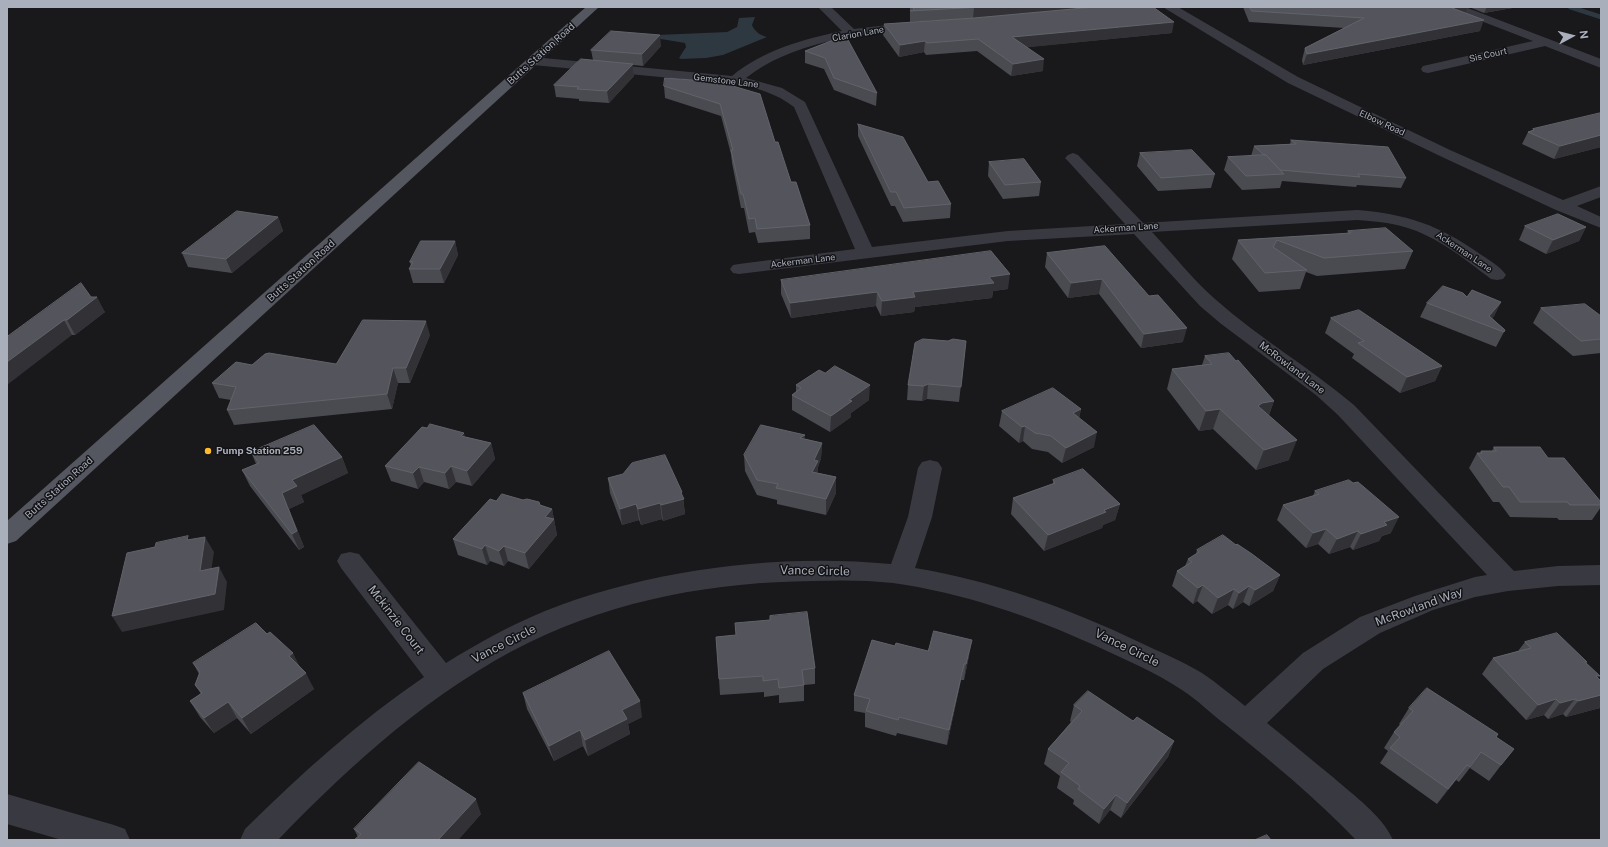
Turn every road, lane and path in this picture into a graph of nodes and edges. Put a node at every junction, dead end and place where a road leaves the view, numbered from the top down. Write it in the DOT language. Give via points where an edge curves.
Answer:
graph roads {
  1 [pos="594,7"];
  2 [pos="824,7"];
  3 [pos="1170,7"];
  4 [pos="1454,7"];
  5 [pos="922,26"];
  6 [pos="852,34"];
  7 [pos="1547,42"];
  8 [pos="533,61"];
  9 [pos="1601,64"];
  10 [pos="1428,69"];
  11 [pos="735,80"];
  12 [pos="1073,158"];
  13 [pos="1601,191"];
  14 [pos="1562,206"];
  15 [pos="1601,223"];
  16 [pos="1137,227"];
  17 [pos="866,254"];
  18 [pos="739,269"];
  19 [pos="1498,275"];
  20 [pos="930,468"];
  21 [pos="7,535"];
  22 [pos="350,561"];
  23 [pos="900,575"];
  24 [pos="1601,575"];
  25 [pos="1508,581"];
  26 [pos="442,679"];
  27 [pos="1246,724"];
  28 [pos="7,810"];
  29 [pos="114,840"];
  30 [pos="256,840"];
  31 [pos="1377,840"];
  1 -- 8 [label="main road, Butts Station Road"];
  2 -- 6 [label="street"];
  3 -- 14 [label="street, Elbow Road" via="1293,80"];
  4 -- 7 [label="street"];
  5 -- 6 [label="street, Clarion Lane"];
  6 -- 11 [label="street, Clarion Lane" via="771,56 749,68"];
  7 -- 9 [label="street"];
  7 -- 10 [label="street, Sis Court"];
  8 -- 11 [label="street, Gemstone Lane"];
  8 -- 21 [label="main road, Butts Station Road"];
  11 -- 17 [label="street, Gemstone Lane" via="779,90 800,105"];
  12 -- 16 [label="street, McRowland Lane"];
  13 -- 14 [label="street"];
  14 -- 15 [label="street, Elbow Road"];
  16 -- 17 [label="street, Ackerman Lane" via="1008,236"];
  16 -- 19 [label="street, Ackerman Lane" via="1333,215 1380,216 1423,227 1445,237"];
  16 -- 25 [label="street, McRowland Lane" via="1207,302 1346,410"];
  17 -- 18 [label="street, Ackerman Lane"];
  20 -- 23 [label="street" via="920,517"];
  22 -- 26 [label="street, Mckinzie Court"];
  23 -- 26 [label="street, Vance Circle" via="780,570 718,576 653,588 590,605 520,634"];
  23 -- 27 [label="street, Vance Circle" via="951,584 1000,597 1085,628 1188,679"];
  24 -- 25 [label="street, McRowland Way"];
  25 -- 27 [label="street, McRowland Way" via="1475,587 1370,624 1313,661"];
  26 -- 30 [label="street, Vance Circle" via="371,731 296,798"];
  27 -- 31 [label="street, Vance Circle" via="1274,745 1362,823"];
  28 -- 29 [label="street"];
}
